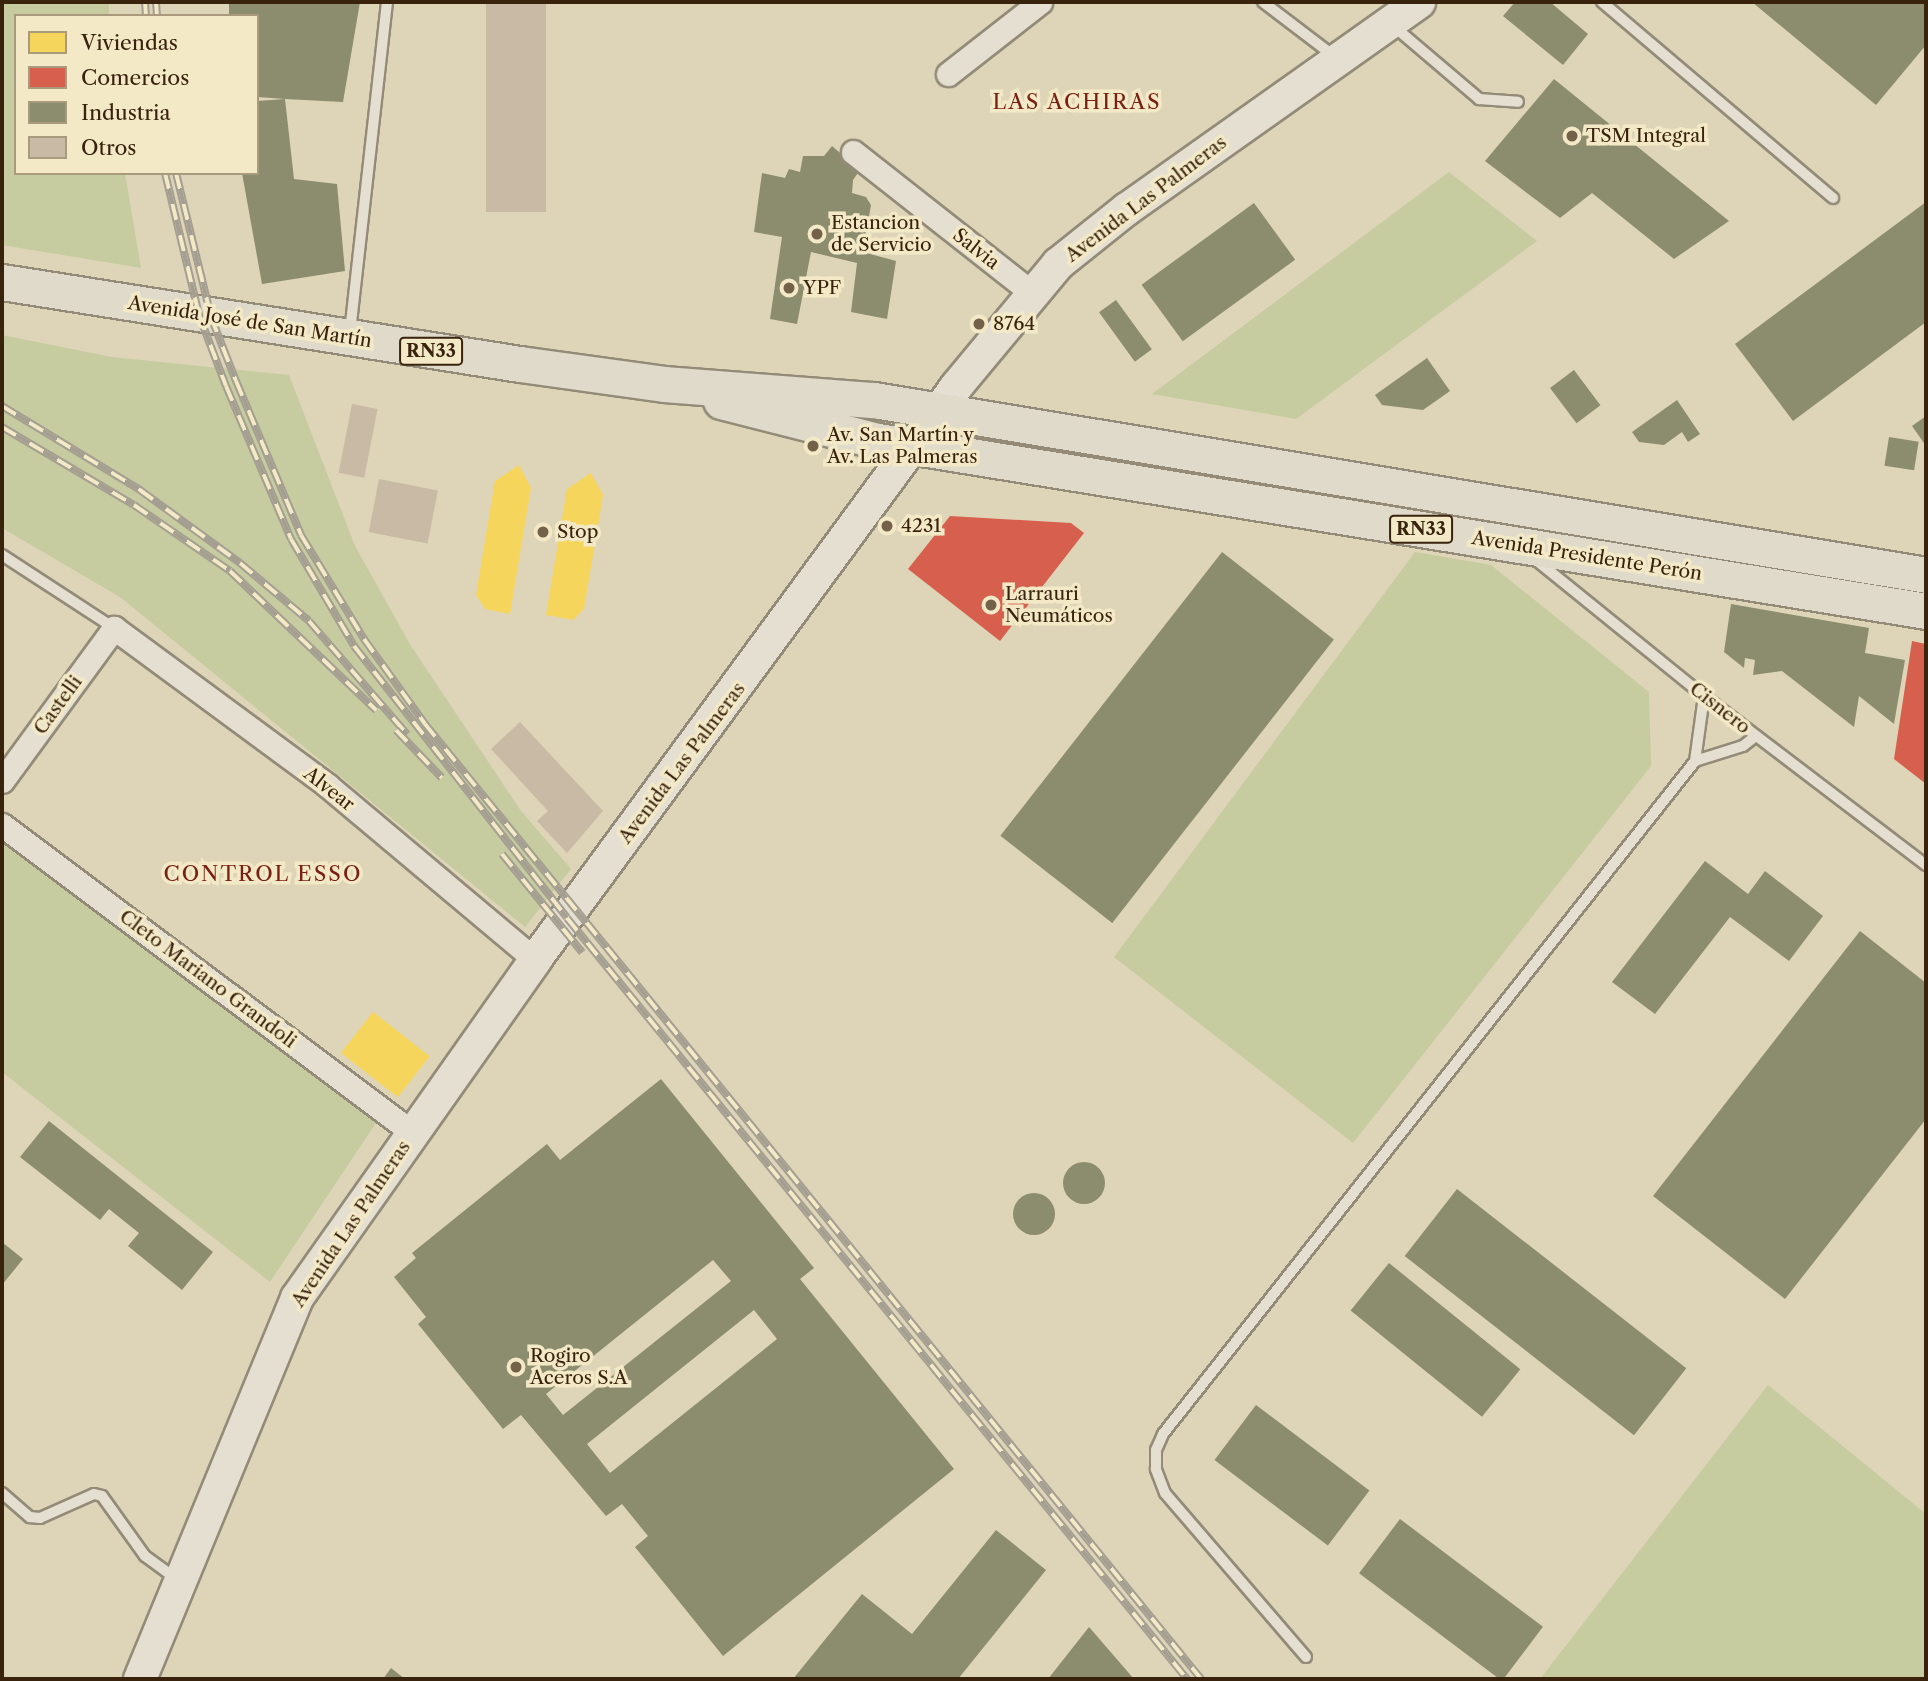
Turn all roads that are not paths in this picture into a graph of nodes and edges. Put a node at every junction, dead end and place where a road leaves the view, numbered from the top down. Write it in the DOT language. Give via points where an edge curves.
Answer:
graph roads {
  1 [pos="387,2"];
  2 [pos="1040,2"];
  3 [pos="1263,2"];
  4 [pos="1419,2"];
  5 [pos="1602,2"];
  6 [pos="1390,23"];
  7 [pos="1339,60"];
  8 [pos="948,74"];
  9 [pos="1518,102"];
  10 [pos="853,152"];
  11 [pos="1833,198"];
  12 [pos="2,282"];
  13 [pos="1032,293"];
  14 [pos="349,338"];
  15 [pos="664,384"];
  16 [pos="940,412"];
  17 [pos="916,447"];
  18 [pos="1518,544"];
  19 [pos="2,555"];
  20 [pos="1926,575"];
  21 [pos="1926,611"];
  22 [pos="114,628"];
  23 [pos="1704,696"];
  24 [pos="1756,736"];
  25 [pos="1695,761"];
  26 [pos="2,782"];
  27 [pos="2,825"];
  28 [pos="1926,864"];
  29 [pos="535,960"];
  30 [pos="413,1133"];
  31 [pos="2,1493"];
  32 [pos="180,1581"];
  33 [pos="1306,1657"];
  34 [pos="140,1679"];
  1 -- 14 [label="lane"];
  2 -- 8 [label="street"];
  3 -- 7 [label="lane"];
  4 -- 6 [label="main road, Avenida Las Palmeras"];
  5 -- 11 [label="lane"];
  6 -- 7 [label="main road, Avenida Las Palmeras"];
  6 -- 9 [label="lane" via="1479,99"];
  7 -- 13 [label="main road, Avenida Las Palmeras" via="1127,209 1058,264"];
  10 -- 13 [label="street, Salvia"];
  12 -- 14 [label="main road, Avenida José de San Martín / RN33"];
  13 -- 16 [label="main road, Avenida Las Palmeras"];
  14 -- 15 [label="main road, Avenida José de San Martín / RN33"];
  15 -- 16 [label="main road, Avenida José de San Martín / RN33" via="810,392"];
  15 -- 17 [label="main road, Avenida José de San Martín / RN33" via="816,429"];
  16 -- 17 [label="main road, Avenida Las Palmeras"];
  16 -- 20 [label="main road, Avenida Presidente Perón / RN33"];
  17 -- 18 [label="main road, Avenida Presidente Perón / RN33"];
  17 -- 29 [label="main road, Avenida Las Palmeras"];
  18 -- 21 [label="main road, Avenida Presidente Perón / RN33"];
  18 -- 23 [label="lane, Cisnero"];
  19 -- 22 [label="lane"];
  22 -- 26 [label="street, Castelli"];
  22 -- 29 [label="street, Alvear" via="328,786"];
  23 -- 24 [label="lane, Cisnero"];
  23 -- 25 [label="lane"];
  24 -- 25 [label="lane" via="1744,746"];
  24 -- 28 [label="lane, Cisnero"];
  25 -- 33 [label="lane" via="1163,1434 1156,1450 1156,1469 1165,1493"];
  27 -- 30 [label="street, Cleto Mariano Grandoli"];
  29 -- 30 [label="main road, Avenida Las Palmeras"];
  30 -- 32 [label="main road, Avenida Las Palmeras" via="297,1298"];
  31 -- 32 [label="lane" via="30,1517 40,1518 94,1494 102,1496 145,1556"];
  32 -- 34 [label="main road, Avenida Las Palmeras"];
}
